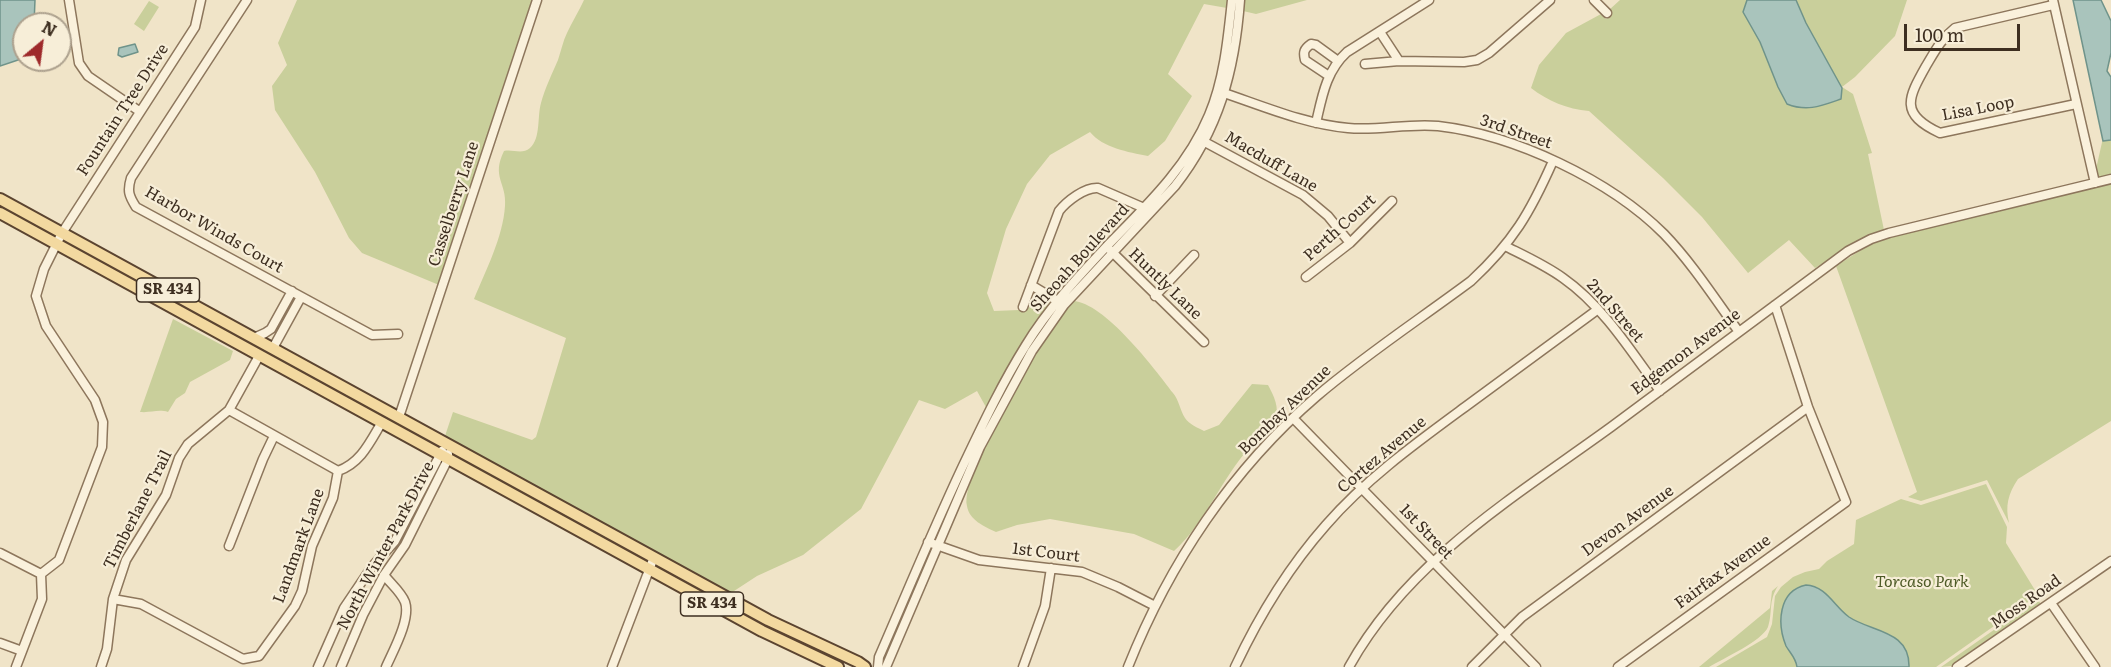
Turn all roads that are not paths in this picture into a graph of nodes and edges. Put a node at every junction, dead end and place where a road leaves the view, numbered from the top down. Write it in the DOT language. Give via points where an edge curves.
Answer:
graph roads {
  1 [pos="69,0"];
  2 [pos="201,0"];
  3 [pos="248,0"];
  4 [pos="537,0"];
  5 [pos="1232,0"];
  6 [pos="1240,0"];
  7 [pos="1430,0"];
  8 [pos="1550,0"];
  9 [pos="1593,0"];
  10 [pos="2053,2"];
  11 [pos="1606,14"];
  12 [pos="1380,32"];
  13 [pos="1338,61"];
  14 [pos="1399,61"];
  15 [pos="1365,64"];
  16 [pos="1329,76"];
  17 [pos="1221,92"];
  18 [pos="2076,104"];
  19 [pos="140,111"];
  20 [pos="1316,123"];
  21 [pos="1201,140"];
  22 [pos="1553,161"];
  23 [pos="2111,179"];
  24 [pos="2095,183"];
  25 [pos="0,199"];
  26 [pos="1392,201"];
  27 [pos="1144,208"];
  28 [pos="0,213"];
  29 [pos="62,233"];
  30 [pos="1350,243"];
  31 [pos="56,244"];
  32 [pos="1505,246"];
  33 [pos="1109,250"];
  34 [pos="1194,255"];
  35 [pos="1306,277"];
  36 [pos="1031,285"];
  37 [pos="292,291"];
  38 [pos="1155,296"];
  39 [pos="302,297"];
  40 [pos="1061,303"];
  41 [pos="1775,305"];
  42 [pos="1023,307"];
  43 [pos="1597,310"];
  44 [pos="279,314"];
  45 [pos="289,319"];
  46 [pos="1739,332"];
  47 [pos="398,334"];
  48 [pos="254,338"];
  49 [pos="1204,342"];
  50 [pos="243,346"];
  51 [pos="273,348"];
  52 [pos="260,356"];
  53 [pos="289,357"];
  54 [pos="1660,391"];
  55 [pos="1808,407"];
  56 [pos="229,410"];
  57 [pos="399,417"];
  58 [pos="1294,419"];
  59 [pos="382,422"];
  60 [pos="274,436"];
  61 [pos="449,445"];
  62 [pos="444,457"];
  63 [pos="338,471"];
  64 [pos="1362,489"];
  65 [pos="589,536"];
  66 [pos="619,538"];
  67 [pos="928,542"];
  68 [pos="230,546"];
  69 [pos="939,547"];
  70 [pos="0,553"];
  71 [pos="654,557"];
  72 [pos="1433,561"];
  73 [pos="2111,561"];
  74 [pos="1051,568"];
  75 [pos="649,569"];
  76 [pos="41,574"];
  77 [pos="384,575"];
  78 [pos="113,599"];
  79 [pos="2051,603"];
  80 [pos="1155,606"];
  81 [pos="1503,634"];
  82 [pos="0,643"];
  83 [pos="22,651"];
  84 [pos="16,667"];
  85 [pos="101,667"];
  86 [pos="318,667"];
  87 [pos="341,667"];
  88 [pos="387,667"];
  89 [pos="612,667"];
  90 [pos="838,667"];
  91 [pos="865,667"];
  92 [pos="878,667"];
  93 [pos="886,667"];
  94 [pos="1023,667"];
  95 [pos="1128,667"];
  96 [pos="1234,667"];
  97 [pos="1349,667"];
  98 [pos="1472,667"];
  99 [pos="1536,667"];
  100 [pos="1618,667"];
  101 [pos="1957,667"];
  102 [pos="2095,667"];
  1 -- 19 [label="street" via="79,63 88,76"];
  2 -- 19 [label="street, Fountain Tree Drive" via="195,27"];
  3 -- 37 [label="street, Harbor Winds Court" via="131,178 129,197 136,207"];
  4 -- 57 [label="street, Casselberry Lane"];
  5 -- 17 [label="street, Sheoah Boulevard"];
  6 -- 17 [label="street, Sheoah Boulevard" via="1237,36"];
  7 -- 12 [label="street"];
  8 -- 14 [label="street" via="1477,60"];
  9 -- 11 [label="street"];
  10 -- 18 [label="street"];
  10 -- 18 [label="street, Lisa Loop" via="1955,28 1942,38 1912,91 1910,103 1917,118 1940,133"];
  12 -- 13 [label="street"];
  12 -- 14 [label="street"];
  13 -- 16 [label="street"];
  13 -- 16 [label="street" via="1316,45 1306,48 1305,60"];
  14 -- 15 [label="street"];
  16 -- 20 [label="street"];
  17 -- 20 [label="street, 3rd Street"];
  17 -- 21 [label="street, Sheoah Boulevard"];
  18 -- 24 [label="street"];
  19 -- 29 [label="street, Fountain Tree Drive"];
  20 -- 22 [label="street, 3rd Street" via="1348,129 1409,125 1465,130"];
  21 -- 27 [label="street, Sheoah Boulevard"];
  21 -- 30 [label="street, Macduff Lane" via="1303,195 1328,216"];
  21 -- 33 [label="street, Sheoah Boulevard" via="1190,166 1175,186"];
  22 -- 32 [label="street, Bombay Avenue" via="1532,207"];
  22 -- 46 [label="street, 3rd Street" via="1611,192 1647,219 1682,255"];
  23 -- 24 [label="street, Edgemon Avenue"];
  24 -- 41 [label="street, Edgemon Avenue" via="1871,239 1848,251"];
  25 -- 29 [label="main road, SR 434"];
  26 -- 30 [label="street, Perth Court"];
  27 -- 33 [label="street, Sheoah Boulevard"];
  27 -- 36 [label="street" via="1098,188 1087,189 1059,211"];
  28 -- 31 [label="main road, SR 434"];
  29 -- 31 [label="street, Fountain Tree Drive"];
  29 -- 48 [label="main road, SR 434"];
  30 -- 35 [label="street, Perth Court"];
  31 -- 50 [label="main road, SR 434"];
  31 -- 76 [label="street, Fountain Tree Drive" via="36,296 46,326 95,400 103,422 102,447 59,560"];
  32 -- 43 [label="street, 2nd Street" via="1562,278"];
  32 -- 58 [label="street, Bombay Avenue" via="1471,281 1343,375"];
  33 -- 38 [label="street, Huntly Lane"];
  33 -- 40 [label="street, Sheoah Boulevard"];
  34 -- 38 [label="street"];
  36 -- 40 [label="street"];
  36 -- 42 [label="street"];
  37 -- 39 [label="street, Harbor Winds Court"];
  37 -- 44 [label="street"];
  38 -- 49 [label="street, Huntly Lane"];
  39 -- 45 [label="street"];
  39 -- 47 [label="street, Harbor Winds Court" via="372,335"];
  40 -- 67 [label="street, Sheoah Boulevard" via="1026,345"];
  40 -- 69 [label="street, Sheoah Boulevard" via="980,447"];
  41 -- 46 [label="street, Edgemon Avenue"];
  41 -- 55 [label="street"];
  43 -- 54 [label="street, 2nd Street"];
  43 -- 64 [label="street, Cortez Avenue" via="1419,441"];
  44 -- 45 [label="street"];
  44 -- 48 [label="street" via="271,329"];
  45 -- 51 [label="street"];
  46 -- 54 [label="street, Edgemon Avenue"];
  48 -- 51 [label="main road, SR 434"];
  50 -- 51 [label="main road"];
  50 -- 52 [label="main road, SR 434"];
  51 -- 53 [label="main road, SR 434"];
  52 -- 53 [label="main road" via="268,353"];
  52 -- 56 [label="street, Timberlane Trail"];
  52 -- 59 [label="main road, SR 434"];
  53 -- 57 [label="main road, SR 434"];
  54 -- 72 [label="street, Edgemon Avenue" via="1469,530"];
  55 -- 81 [label="street, Devon Avenue"];
  55 -- 100 [label="street, Fairfax Avenue" via="1846,502"];
  56 -- 60 [label="street, Landmark Lane"];
  56 -- 78 [label="street, Timberlane Trail" via="188,444 179,458 165,495 126,560"];
  57 -- 61 [label="main road, SR 434"];
  58 -- 64 [label="street, 1st Street"];
  58 -- 80 [label="street, Bombay Avenue" via="1224,495"];
  59 -- 62 [label="main road, SR 434"];
  59 -- 63 [label="street" via="361,456"];
  60 -- 63 [label="street, Landmark Lane"];
  60 -- 68 [label="street"];
  61 -- 62 [label="street, North Winter Park Drive"];
  61 -- 66 [label="main road, SR 434"];
  62 -- 65 [label="main road, SR 434"];
  62 -- 77 [label="street, North Winter Park Drive" via="405,545"];
  62 -- 86 [label="street, North Winter Park Drive" via="394,541 344,608"];
  63 -- 78 [label="street, Landmark Lane" via="333,498 312,546 302,591 259,656 243,659 141,604"];
  64 -- 72 [label="street, 1st Street"];
  64 -- 96 [label="street, Cortez Avenue" via="1326,525 1284,580"];
  65 -- 66 [label="main road"];
  65 -- 75 [label="main road, SR 434"];
  66 -- 71 [label="main road, SR 434"];
  67 -- 69 [label="street, 1st Court"];
  67 -- 92 [label="street, Sheoah Boulevard"];
  69 -- 74 [label="street, 1st Court" via="979,560"];
  69 -- 93 [label="street, Sheoah Boulevard"];
  70 -- 76 [label="street"];
  71 -- 75 [label="street"];
  71 -- 91 [label="main road, SR 434" via="768,620"];
  72 -- 81 [label="street, 1st Street"];
  72 -- 97 [label="street, Edgemon Avenue" via="1389,608"];
  73 -- 79 [label="street, Moss Road"];
  74 -- 80 [label="street, 1st Court" via="1082,572"];
  74 -- 94 [label="street" via="1045,606"];
  75 -- 89 [label="street"];
  75 -- 90 [label="main road, SR 434" via="777,639"];
  76 -- 83 [label="street" via="42,599"];
  77 -- 87 [label="street, North Winter Park Drive"];
  77 -- 88 [label="street" via="406,607 406,617"];
  78 -- 85 [label="street, Timberlane Trail"];
  79 -- 101 [label="street, Moss Road"];
  79 -- 102 [label="street"];
  80 -- 95 [label="street, Bombay Avenue"];
  81 -- 98 [label="street, Devon Avenue"];
  81 -- 99 [label="street, 1st Street"];
  82 -- 83 [label="street"];
  83 -- 84 [label="street"];
}
